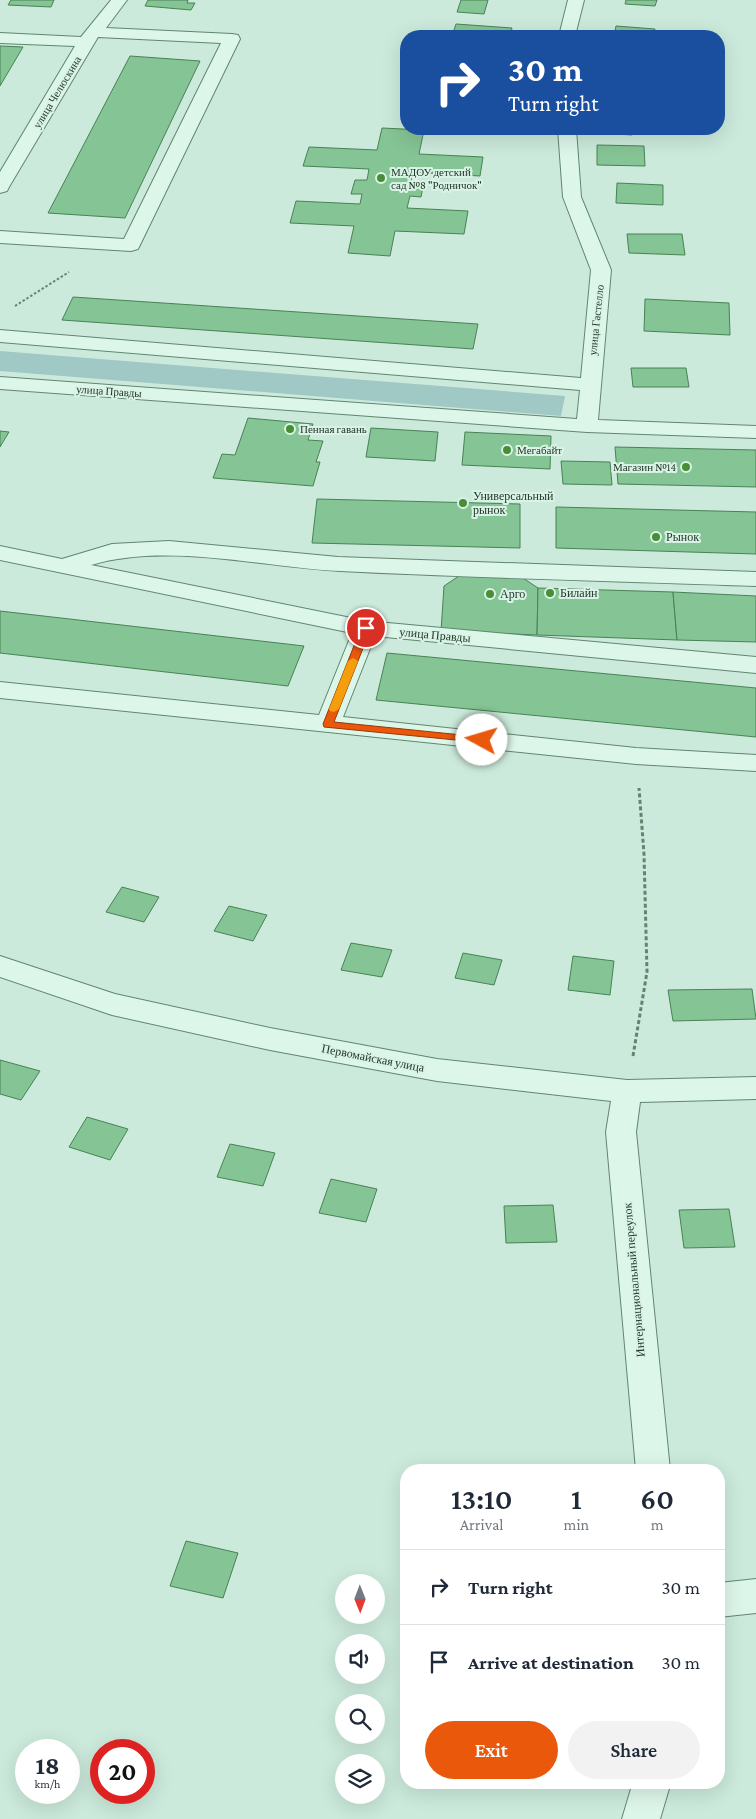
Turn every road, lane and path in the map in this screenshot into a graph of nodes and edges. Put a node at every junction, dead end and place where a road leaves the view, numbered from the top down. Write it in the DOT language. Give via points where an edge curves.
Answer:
graph roads {
  1 [pos="119,0"];
  2 [pos="576,0"];
  3 [pos="568,30"];
  4 [pos="90,37"];
  5 [pos="0,38"];
  6 [pos="567,135"];
  7 [pos="0,187"];
  8 [pos="0,238"];
  9 [pos="111,244"];
  10 [pos="11,309"];
  11 [pos="0,336"];
  12 [pos="0,383"];
  13 [pos="590,385"];
  14 [pos="587,426"];
  15 [pos="756,432"];
  16 [pos="0,553"];
  17 [pos="64,566"];
  18 [pos="756,579"];
  19 [pos="366,628"];
  20 [pos="756,665"];
  21 [pos="0,690"];
  22 [pos="328,724"];
  23 [pos="636,756"];
  24 [pos="756,763"];
  25 [pos="0,966"];
  26 [pos="756,1088"];
  27 [pos="628,1091"];
  28 [pos="651,1464"];
  29 [pos="756,1596"];
  30 [pos="725,1599"];
  31 [pos="650,1789"];
  32 [pos="641,1819"];
  1 -- 4 [label="street, улица Челюскина"];
  2 -- 3 [label="street"];
  4 -- 5 [label="street"];
  4 -- 7 [label="street, улица Челюскина"];
  4 -- 9 [label="street" via="232,39 131,246"];
  6 -- 13 [label="street, улица Гастелло" via="572,197 601,270"];
  8 -- 9 [label="street"];
  9 -- 10 [label="path"];
  11 -- 13 [label="street"];
  12 -- 14 [label="street, улица Правды"];
  13 -- 14 [label="street, улица Гастелло"];
  14 -- 15 [label="street, улица Правды"];
  16 -- 17 [label="street, улица Правды"];
  17 -- 18 [label="street" via="112,551 169,548 338,564"];
  17 -- 19 [label="street, улица Правды"];
  19 -- 20 [label="street, улица Правды"];
  19 -- 22 [label="street"];
  21 -- 22 [label="street"];
  22 -- 23 [label="street"];
  23 -- 24 [label="street"];
  23 -- 27 [label="path" via="644,854 647,972"];
  25 -- 27 [label="street, Первомайская улица" via="112,1004 270,1039 437,1070"];
  26 -- 27 [label="street, Первомайская улица"];
  27 -- 28 [label="street, Интернациональный переулок" via="621,1132"];
  29 -- 30 [label="street"];
  31 -- 32 [label="street"];
}
